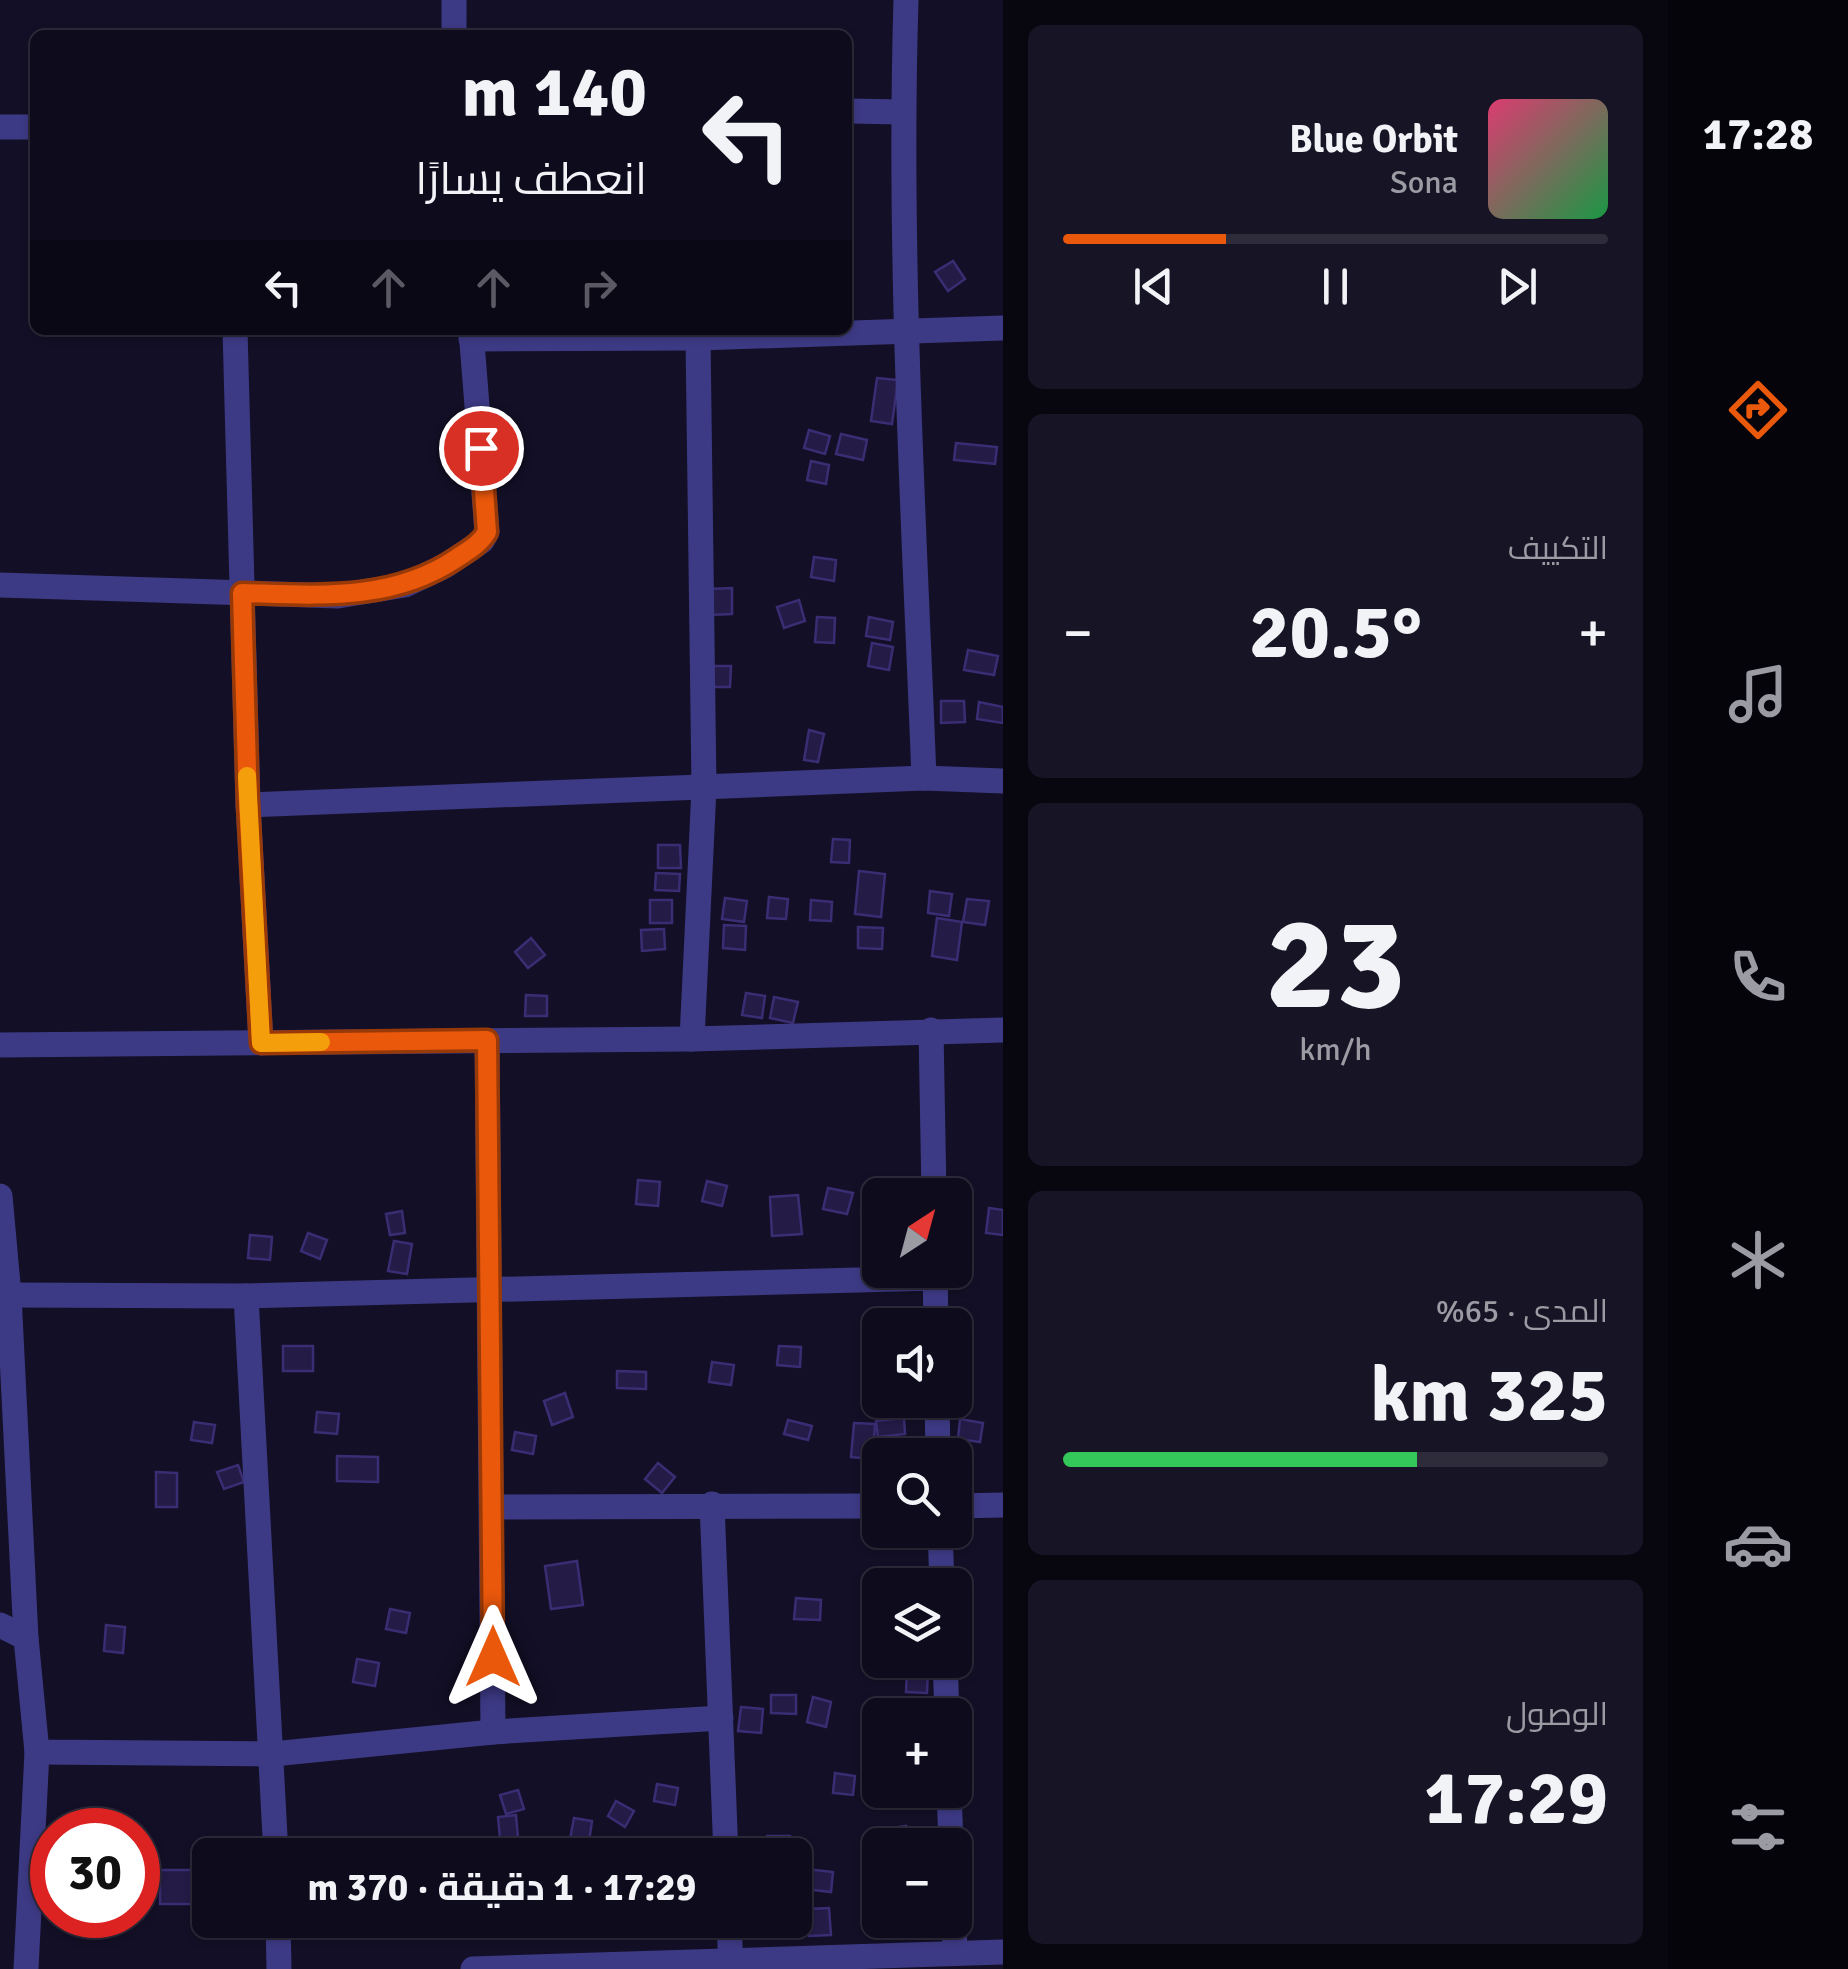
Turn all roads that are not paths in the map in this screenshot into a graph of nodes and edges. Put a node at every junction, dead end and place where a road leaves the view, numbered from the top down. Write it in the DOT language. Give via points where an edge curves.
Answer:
graph roads {
  1 [pos="454,0"];
  2 [pos="906,0"];
  3 [pos="454,30"];
  4 [pos="852,111"];
  5 [pos="902,112"];
  6 [pos="0,127"];
  7 [pos="30,127"];
  8 [pos="1003,328"];
  9 [pos="907,330"];
  10 [pos="852,332"];
  11 [pos="235,335"];
  12 [pos="471,335"];
  13 [pos="528,335"];
  14 [pos="776,335"];
  15 [pos="698,338"];
  16 [pos="0,585"];
  17 [pos="242,593"];
  18 [pos="924,778"];
  19 [pos="1003,780"];
  20 [pos="704,788"];
  21 [pos="248,804"];
  22 [pos="930,1030"];
  23 [pos="1003,1030"];
  24 [pos="692,1038"];
  25 [pos="487,1040"];
  26 [pos="261,1043"];
  27 [pos="0,1044"];
  28 [pos="934,1178"];
  29 [pos="0,1196"];
  30 [pos="862,1277"];
  31 [pos="490,1290"];
  32 [pos="246,1296"];
  33 [pos="6,1309"];
  34 [pos="8,1473"];
  35 [pos="712,1504"];
  36 [pos="1003,1505"];
  37 [pos="862,1506"];
  38 [pos="972,1506"];
  39 [pos="493,1507"];
  40 [pos="0,1625"];
  41 [pos="26,1638"];
  42 [pos="721,1718"];
  43 [pos="493,1732"];
  44 [pos="37,1752"];
  45 [pos="272,1754"];
  46 [pos="275,1838"];
  47 [pos="725,1838"];
  48 [pos="278,1938"];
  49 [pos="730,1938"];
  50 [pos="955,1938"];
  51 [pos="1003,1952"];
  52 [pos="955,1953"];
  53 [pos="731,1965"];
  54 [pos="26,1969"];
  55 [pos="279,1969"];
  56 [pos="473,1969"];
  1 -- 3 [label="street"];
  2 -- 5 [label="street"];
  4 -- 5 [label="street"];
  5 -- 9 [label="street"];
  6 -- 7 [label="street"];
  8 -- 9 [label="street"];
  9 -- 10 [label="street"];
  9 -- 18 [label="street"];
  11 -- 17 [label="street"];
  12 -- 17 [label="street" via="488,521 482,540 405,585 338,596"];
  13 -- 15 [label="street"];
  14 -- 15 [label="street"];
  15 -- 20 [label="street"];
  16 -- 17 [label="street"];
  17 -- 21 [label="street"];
  18 -- 19 [label="street"];
  18 -- 20 [label="street"];
  20 -- 21 [label="street"];
  20 -- 24 [label="street"];
  21 -- 26 [label="street"];
  22 -- 23 [label="street"];
  22 -- 24 [label="street"];
  22 -- 28 [label="street"];
  24 -- 25 [label="street"];
  25 -- 26 [label="street"];
  25 -- 31 [label="street"];
  26 -- 27 [label="street"];
  29 -- 33 [label="street"];
  30 -- 31 [label="street"];
  31 -- 32 [label="street"];
  31 -- 39 [label="street"];
  32 -- 33 [label="street"];
  32 -- 45 [label="street"];
  33 -- 34 [label="street"];
  34 -- 41 [label="street"];
  35 -- 37 [label="street"];
  35 -- 39 [label="street"];
  35 -- 42 [label="street"];
  36 -- 38 [label="street"];
  39 -- 43 [label="street"];
  40 -- 41 [label="street"];
  41 -- 44 [label="street"];
  42 -- 43 [label="street"];
  42 -- 47 [label="street"];
  43 -- 45 [label="street"];
  44 -- 45 [label="street"];
  44 -- 54 [label="street"];
  45 -- 46 [label="street"];
  48 -- 55 [label="street"];
  49 -- 53 [label="street"];
  50 -- 52 [label="street"];
  51 -- 52 [label="street"];
  52 -- 53 [label="street"];
  53 -- 56 [label="street"];
}
